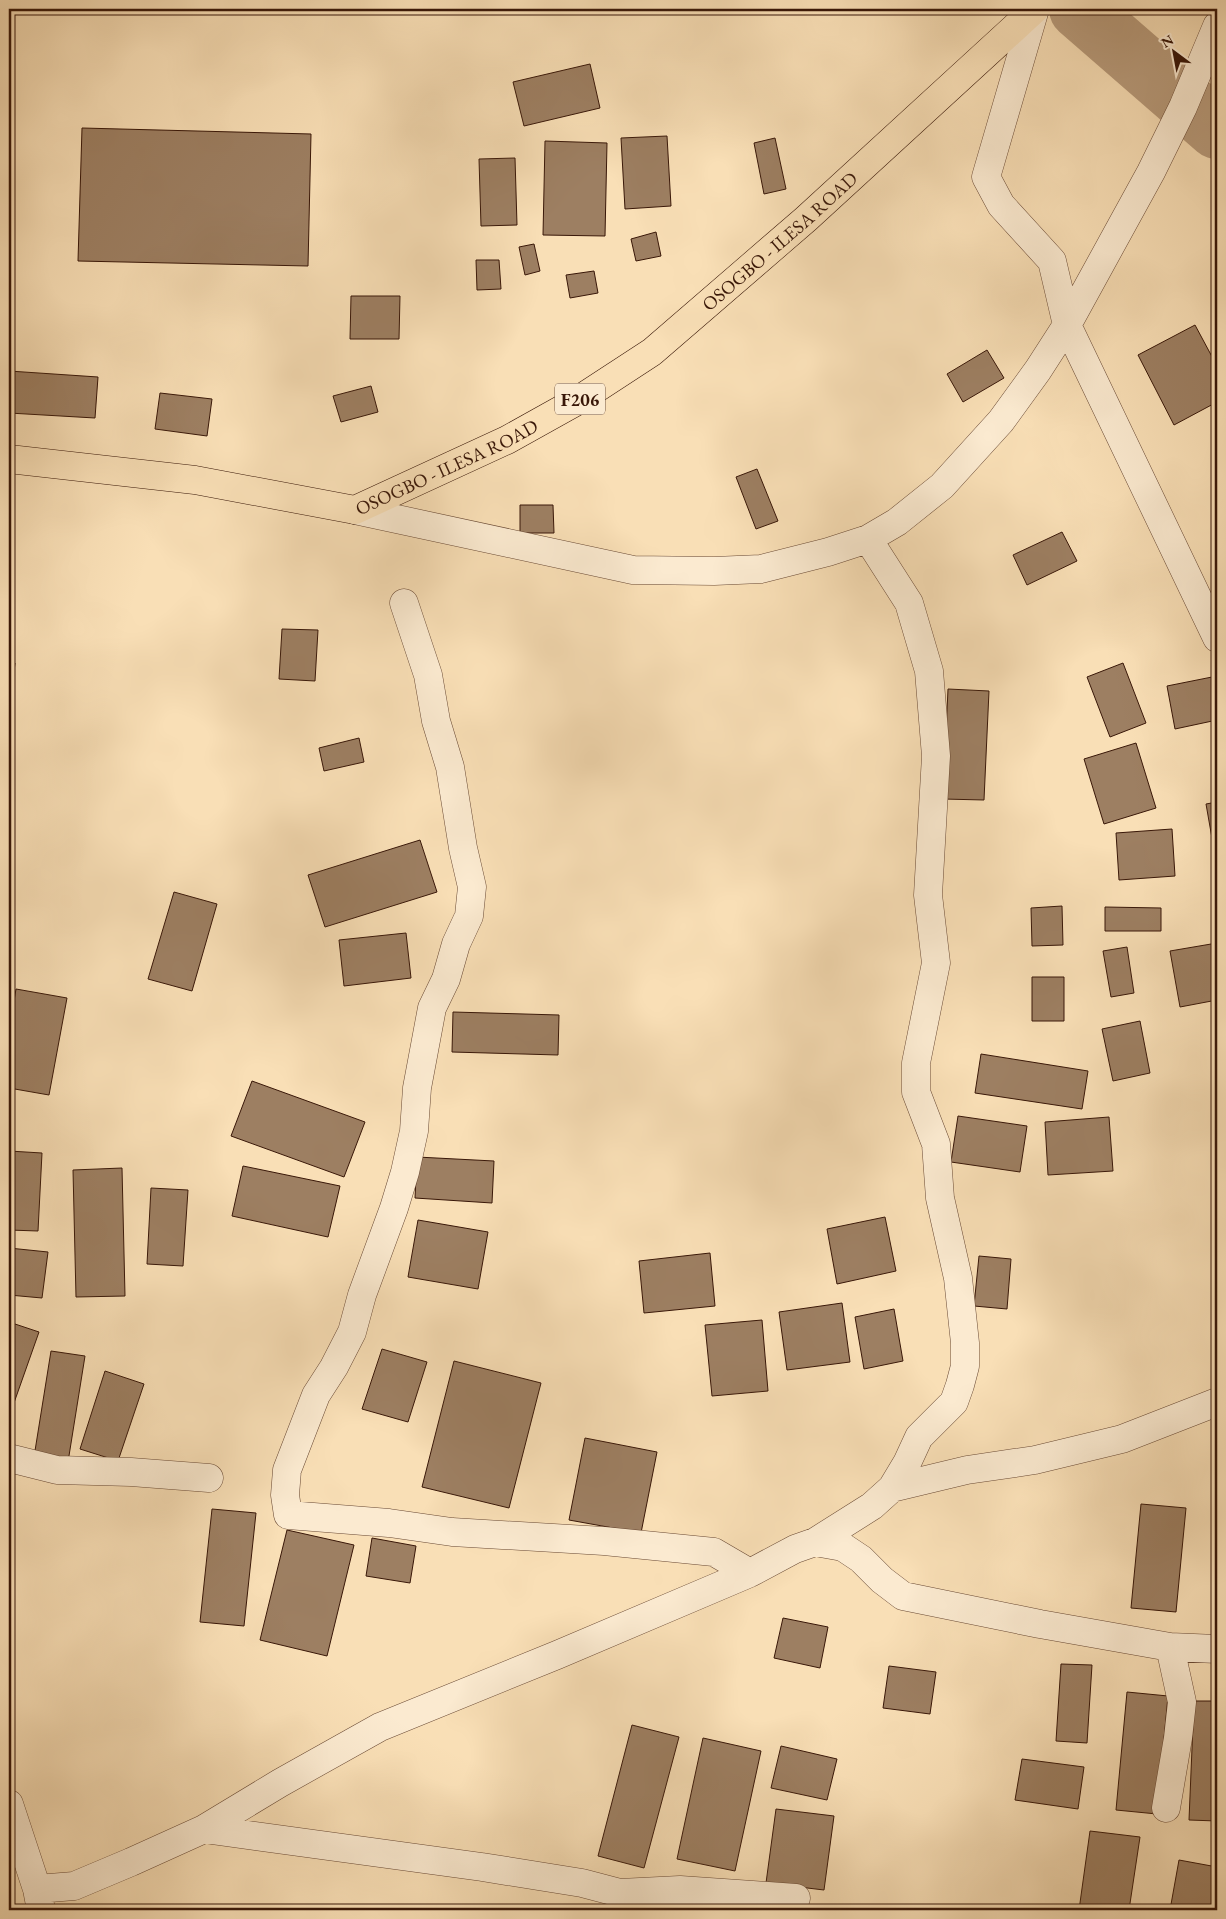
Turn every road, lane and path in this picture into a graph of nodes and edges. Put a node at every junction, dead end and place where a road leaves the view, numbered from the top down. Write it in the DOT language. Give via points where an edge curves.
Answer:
graph roads {
  1 [pos="1035,9"];
  2 [pos="1217,26"];
  3 [pos="1067,325"];
  4 [pos="9,459"];
  5 [pos="355,510"];
  6 [pos="868,539"];
  7 [pos="404,603"];
  8 [pos="1217,638"];
  9 [pos="1217,1402"];
  10 [pos="9,1458"];
  11 [pos="210,1478"];
  12 [pos="892,1488"];
  13 [pos="815,1542"];
  14 [pos="750,1573"];
  15 [pos="1170,1647"];
  16 [pos="1217,1649"];
  17 [pos="9,1804"];
  18 [pos="1166,1808"];
  19 [pos="204,1829"];
  20 [pos="796,1898"];
  21 [pos="39,1900"];
  1 -- 3 [label="street" via="986,177 1001,206 1052,262"];
  1 -- 5 [label="main road, OSOGBO - ILESA ROAD / F206" via="806,219 652,352 577,401 507,440"];
  2 -- 3 [label="street" via="1151,172"];
  3 -- 6 [label="street" via="1001,421 942,486 897,522"];
  3 -- 8 [label="street"];
  4 -- 5 [label="main road, OSOGBO - ILESA ROAD" via="195,480"];
  5 -- 6 [label="street" via="633,570 761,569"];
  6 -- 12 [label="street" via="909,603 929,671 936,756 928,895 936,964 916,1063 916,1092 936,1144 940,1198 958,1278 965,1343 965,1366 954,1402 919,1437"];
  7 -- 14 [label="street" via="428,675 436,721 450,767 472,888 470,916 432,1008 417,1088 414,1130 394,1208 352,1332 316,1395 287,1470 285,1495 288,1515 452,1532 604,1541 714,1552"];
  9 -- 12 [label="street" via="1122,1439"];
  10 -- 11 [label="street" via="58,1470"];
  12 -- 13 [label="street" via="872,1506"];
  13 -- 14 [label="street"];
  13 -- 15 [label="street" via="843,1547 903,1596"];
  14 -- 19 [label="street" via="380,1727"];
  15 -- 16 [label="street"];
  15 -- 18 [label="street" via="1182,1702"];
  17 -- 21 [label="street"];
  19 -- 20 [label="street" via="491,1868 582,1883 620,1893 680,1890"];
  19 -- 21 [label="street"];
}
